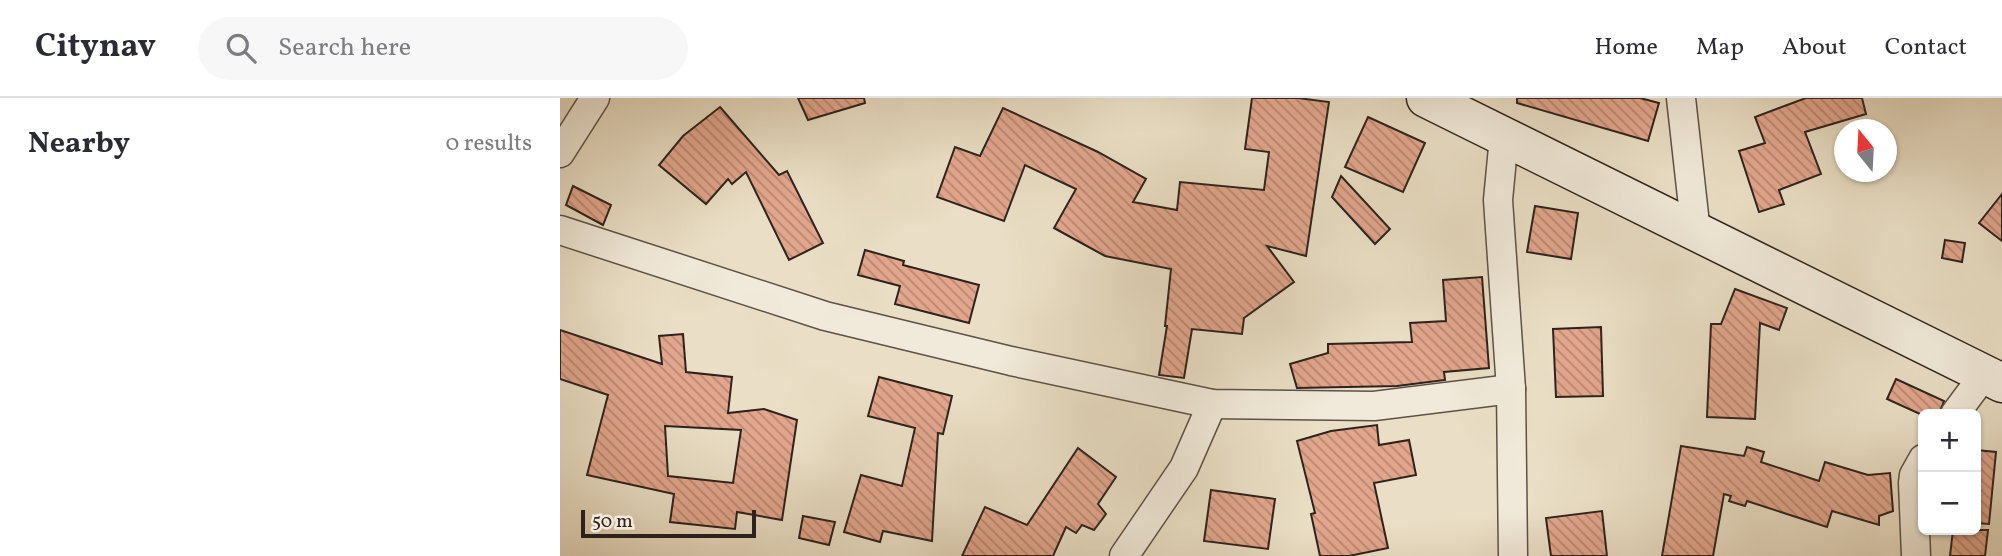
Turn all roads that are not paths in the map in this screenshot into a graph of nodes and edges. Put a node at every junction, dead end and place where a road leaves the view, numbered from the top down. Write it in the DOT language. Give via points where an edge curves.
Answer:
graph roads {
  1 [pos="595,98"];
  2 [pos="1426,98"];
  3 [pos="1681,98"];
  4 [pos="1503,136"];
  5 [pos="560,153"];
  6 [pos="560,230"];
  7 [pos="1696,233"];
  8 [pos="1993,379"];
  9 [pos="1511,389"];
  10 [pos="1212,404"];
  11 [pos="1960,409"];
  12 [pos="1918,468"];
  13 [pos="1124,556"];
  14 [pos="1513,556"];
  15 [pos="1916,556"];
  1 -- 5 [label="street"];
  2 -- 4 [label="street"];
  3 -- 7 [label="street"];
  4 -- 7 [label="street"];
  4 -- 9 [label="street" via="1498,200"];
  6 -- 10 [label="street" via="825,316"];
  7 -- 8 [label="street"];
  8 -- 11 [label="street"];
  9 -- 10 [label="street" via="1374,406"];
  9 -- 14 [label="street"];
  10 -- 13 [label="street" via="1184,468"];
  12 -- 15 [label="street" via="1913,483"];
}
